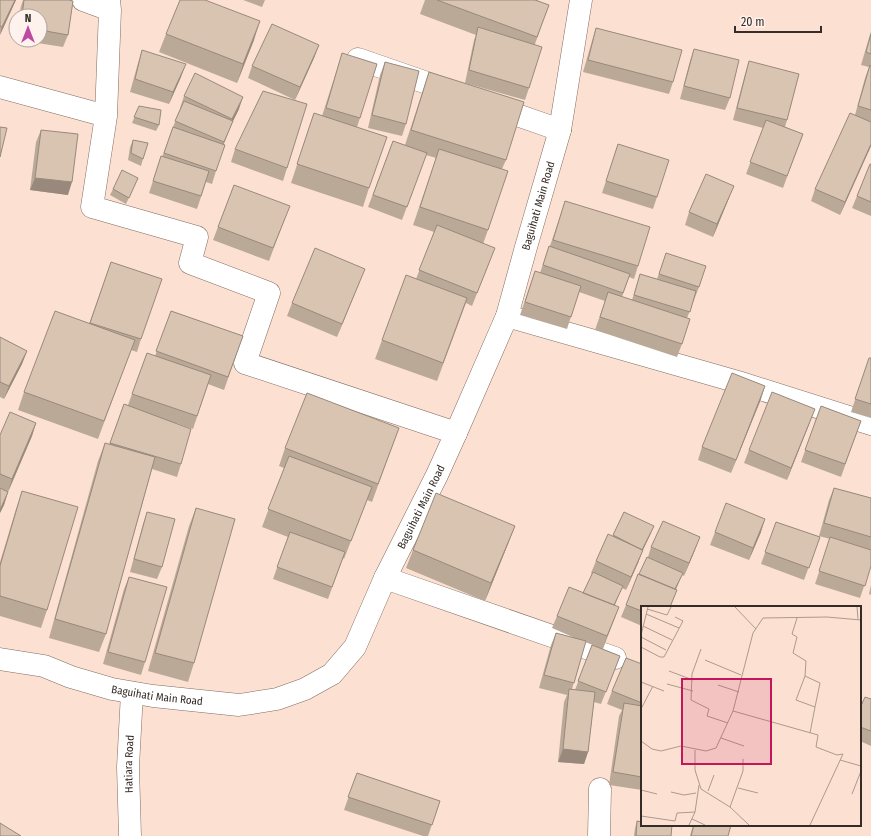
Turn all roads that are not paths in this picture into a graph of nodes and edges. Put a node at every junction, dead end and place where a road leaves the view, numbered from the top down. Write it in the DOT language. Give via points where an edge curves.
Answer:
graph roads {
  1 [pos="83,0"];
  2 [pos="580,0"];
  3 [pos="109,5"];
  4 [pos="358,59"];
  5 [pos="0,87"];
  6 [pos="106,116"];
  7 [pos="560,130"];
  8 [pos="507,316"];
  9 [pos="871,424"];
  10 [pos="456,433"];
  11 [pos="385,578"];
  12 [pos="615,658"];
  13 [pos="0,659"];
  14 [pos="132,692"];
  15 [pos="600,789"];
  16 [pos="130,836"];
  17 [pos="599,836"];
  1 -- 3 [label="street"];
  2 -- 7 [label="street, Baguihati Main Road"];
  3 -- 6 [label="street"];
  4 -- 7 [label="street"];
  5 -- 6 [label="street"];
  6 -- 10 [label="street" via="92,208 197,237 190,263 268,293 245,363"];
  7 -- 8 [label="street, Baguihati Main Road"];
  8 -- 9 [label="street" via="738,382"];
  8 -- 10 [label="street, Baguihati Main Road"];
  10 -- 11 [label="street, Baguihati Main Road"];
  11 -- 12 [label="street"];
  11 -- 14 [label="street, Baguihati Main Road" via="355,647 332,674 305,689 277,699 239,705"];
  13 -- 14 [label="street, Baguihati Main Road" via="44,666 71,677"];
  14 -- 16 [label="street, Hatiara Road" via="128,767"];
  15 -- 17 [label="street"];
}
